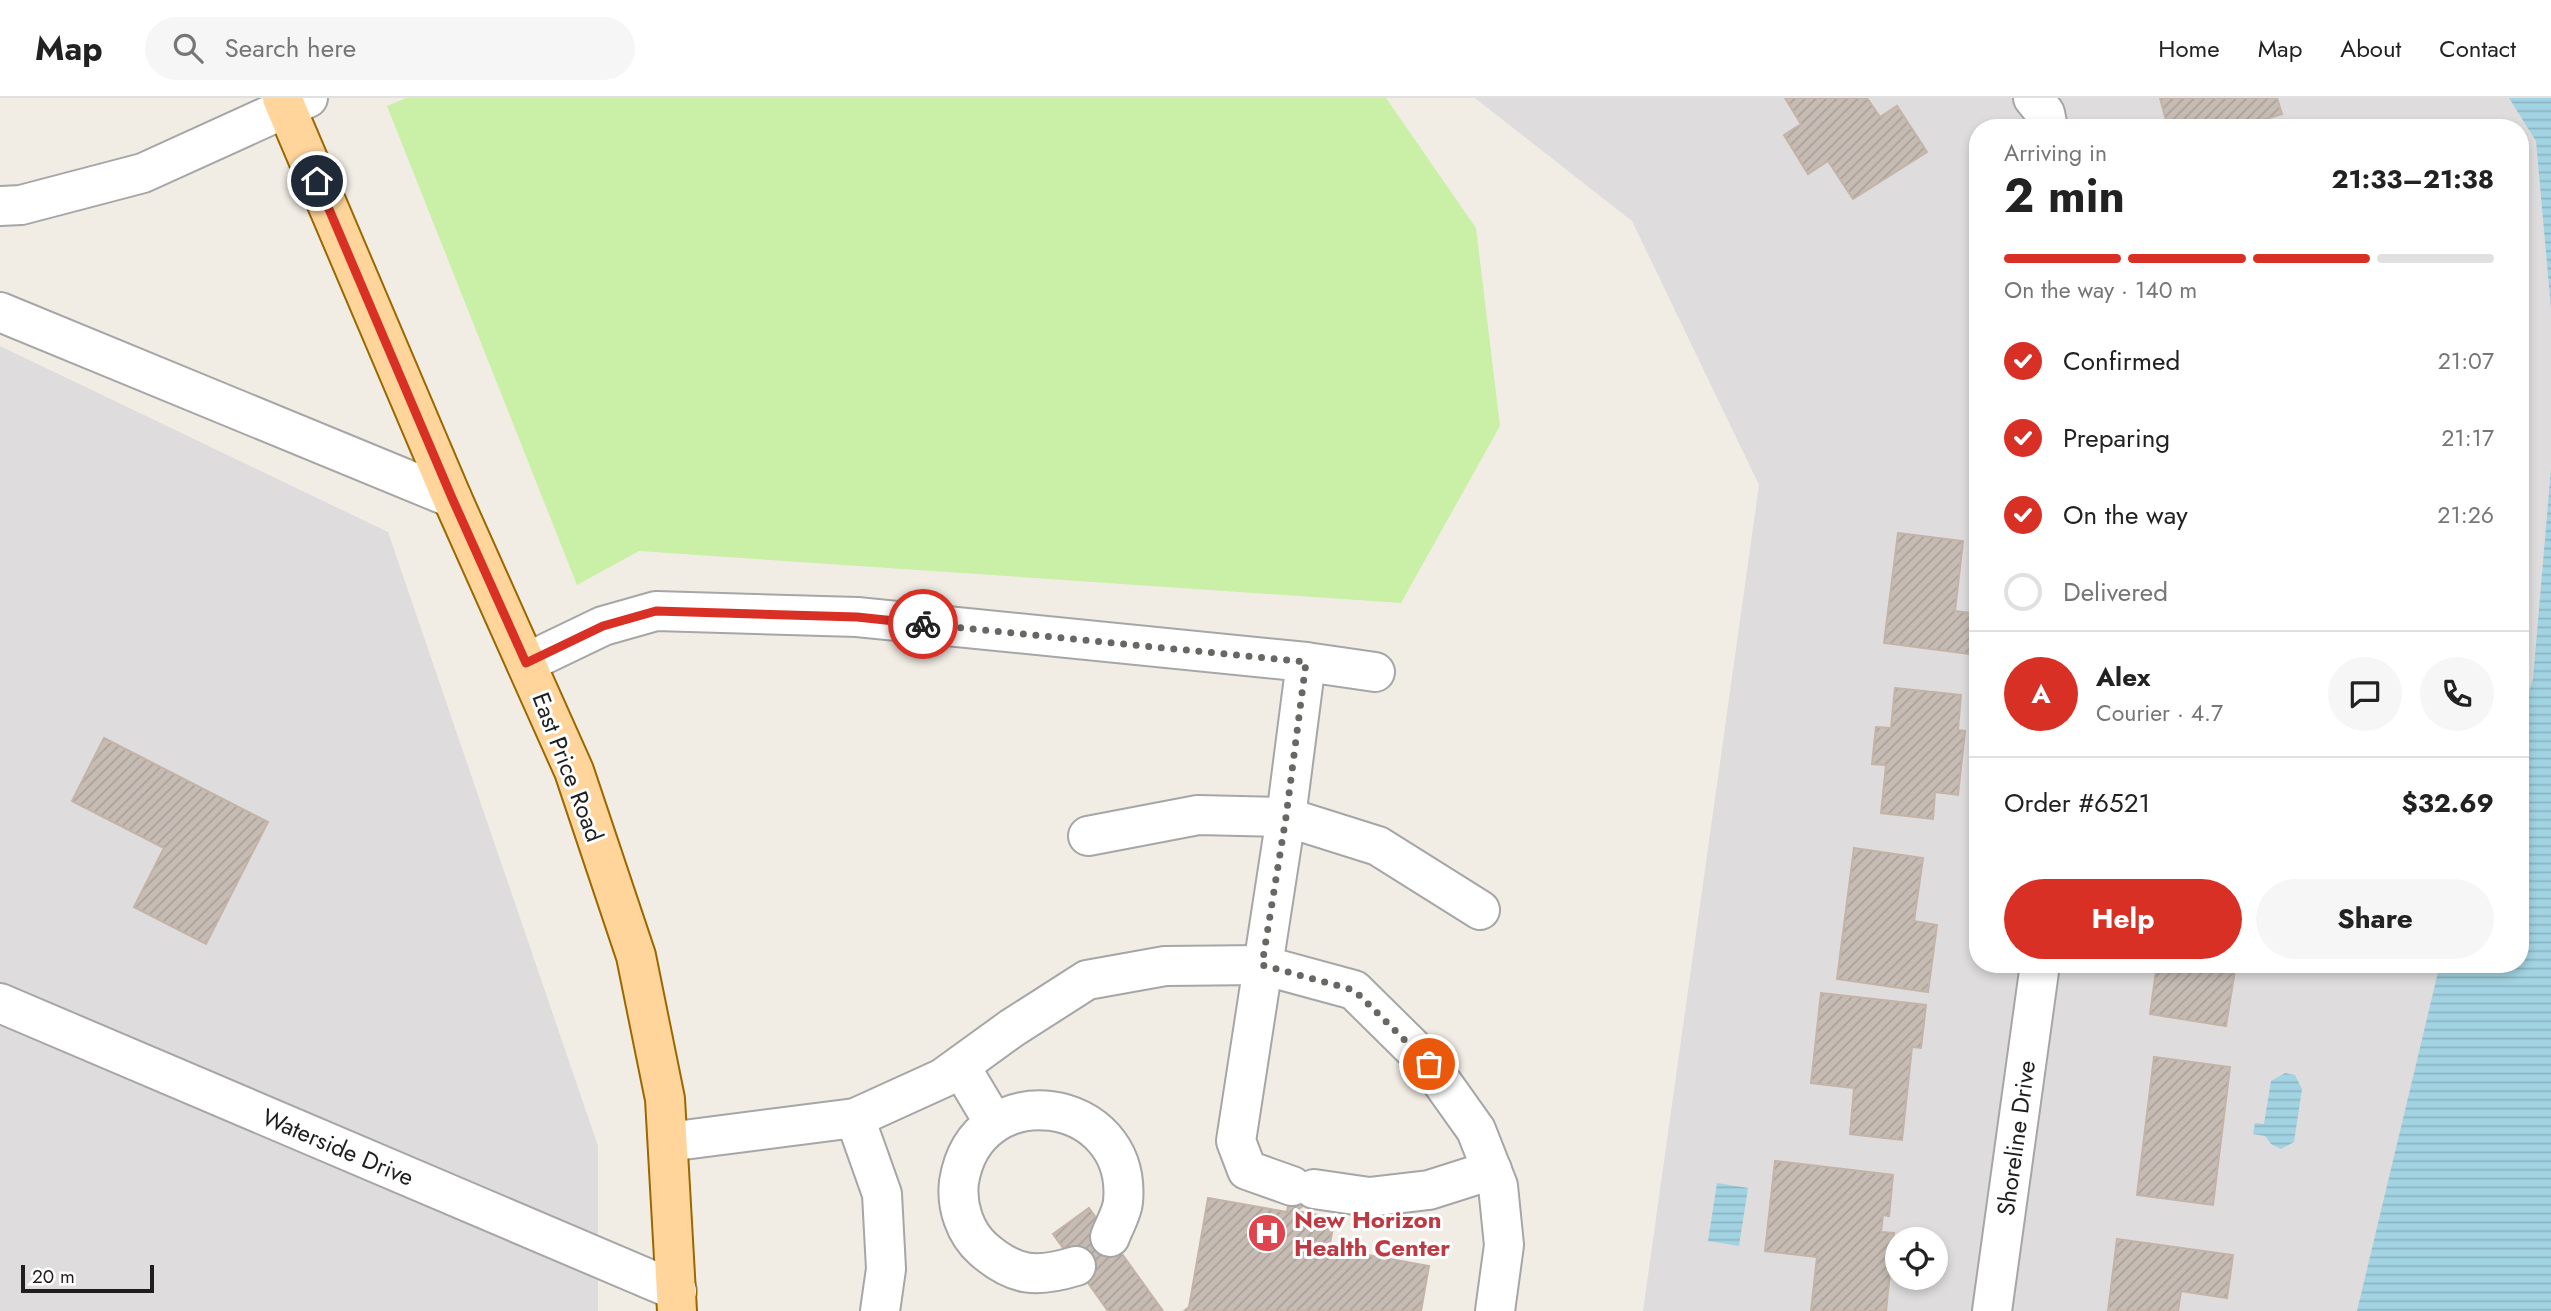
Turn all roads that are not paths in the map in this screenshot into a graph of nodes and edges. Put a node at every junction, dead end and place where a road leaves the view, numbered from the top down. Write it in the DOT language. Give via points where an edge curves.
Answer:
graph roads {
  1 [pos="2033,98"];
  2 [pos="292,101"];
  3 [pos="2046,119"];
  4 [pos="0,206"];
  5 [pos="0,312"];
  6 [pos="452,498"];
  7 [pos="1306,662"];
  8 [pos="526,663"];
  9 [pos="1375,672"];
  10 [pos="1286,817"];
  11 [pos="1088,836"];
  12 [pos="1480,910"];
  13 [pos="1262,965"];
  14 [pos="2039,973"];
  15 [pos="0,1003"];
  16 [pos="960,1066"];
  17 [pos="855,1118"];
  18 [pos="994,1123"];
  19 [pos="668,1142"];
  20 [pos="1492,1170"];
  21 [pos="1110,1237"];
  22 [pos="1076,1266"];
  23 [pos="677,1301"];
  24 [pos="880,1311"];
  25 [pos="1495,1311"];
  26 [pos="1992,1311"];
  1 -- 3 [label="street"];
  2 -- 4 [label="street" via="143,173 22,205"];
  2 -- 6 [label="main road, East Price Road"];
  5 -- 6 [label="street"];
  6 -- 8 [label="main road, East Price Road"];
  7 -- 8 [label="street" via="857,617 656,611 603,626"];
  7 -- 9 [label="street"];
  7 -- 10 [label="street"];
  8 -- 19 [label="main road, East Price Road" via="574,771 636,956 665,1099"];
  10 -- 11 [label="street" via="1198,815"];
  10 -- 12 [label="street" via="1378,846"];
  10 -- 13 [label="street"];
  13 -- 16 [label="street" via="1165,966 1087,980"];
  13 -- 20 [label="street" via="1354,990 1429,1064 1476,1130"];
  13 -- 20 [label="street" via="1236,1141 1247,1170 1303,1188 1369,1197 1429,1190"];
  14 -- 26 [label="street, Shoreline Drive"];
  15 -- 23 [label="street, Waterside Drive"];
  16 -- 17 [label="street"];
  16 -- 18 [label="street"];
  17 -- 19 [label="street"];
  17 -- 24 [label="street" via="882,1194 886,1269"];
  18 -- 21 [label="street" via="1019,1111 1046,1108 1073,1115 1096,1130 1113,1152 1122,1177 1123,1205"];
  18 -- 22 [label="street" via="974,1142 962,1166 958,1193 963,1220 976,1243 997,1262 1022,1273 1049,1275"];
  19 -- 23 [label="main road, East Price Road"];
  20 -- 25 [label="street" via="1504,1245"];
}
